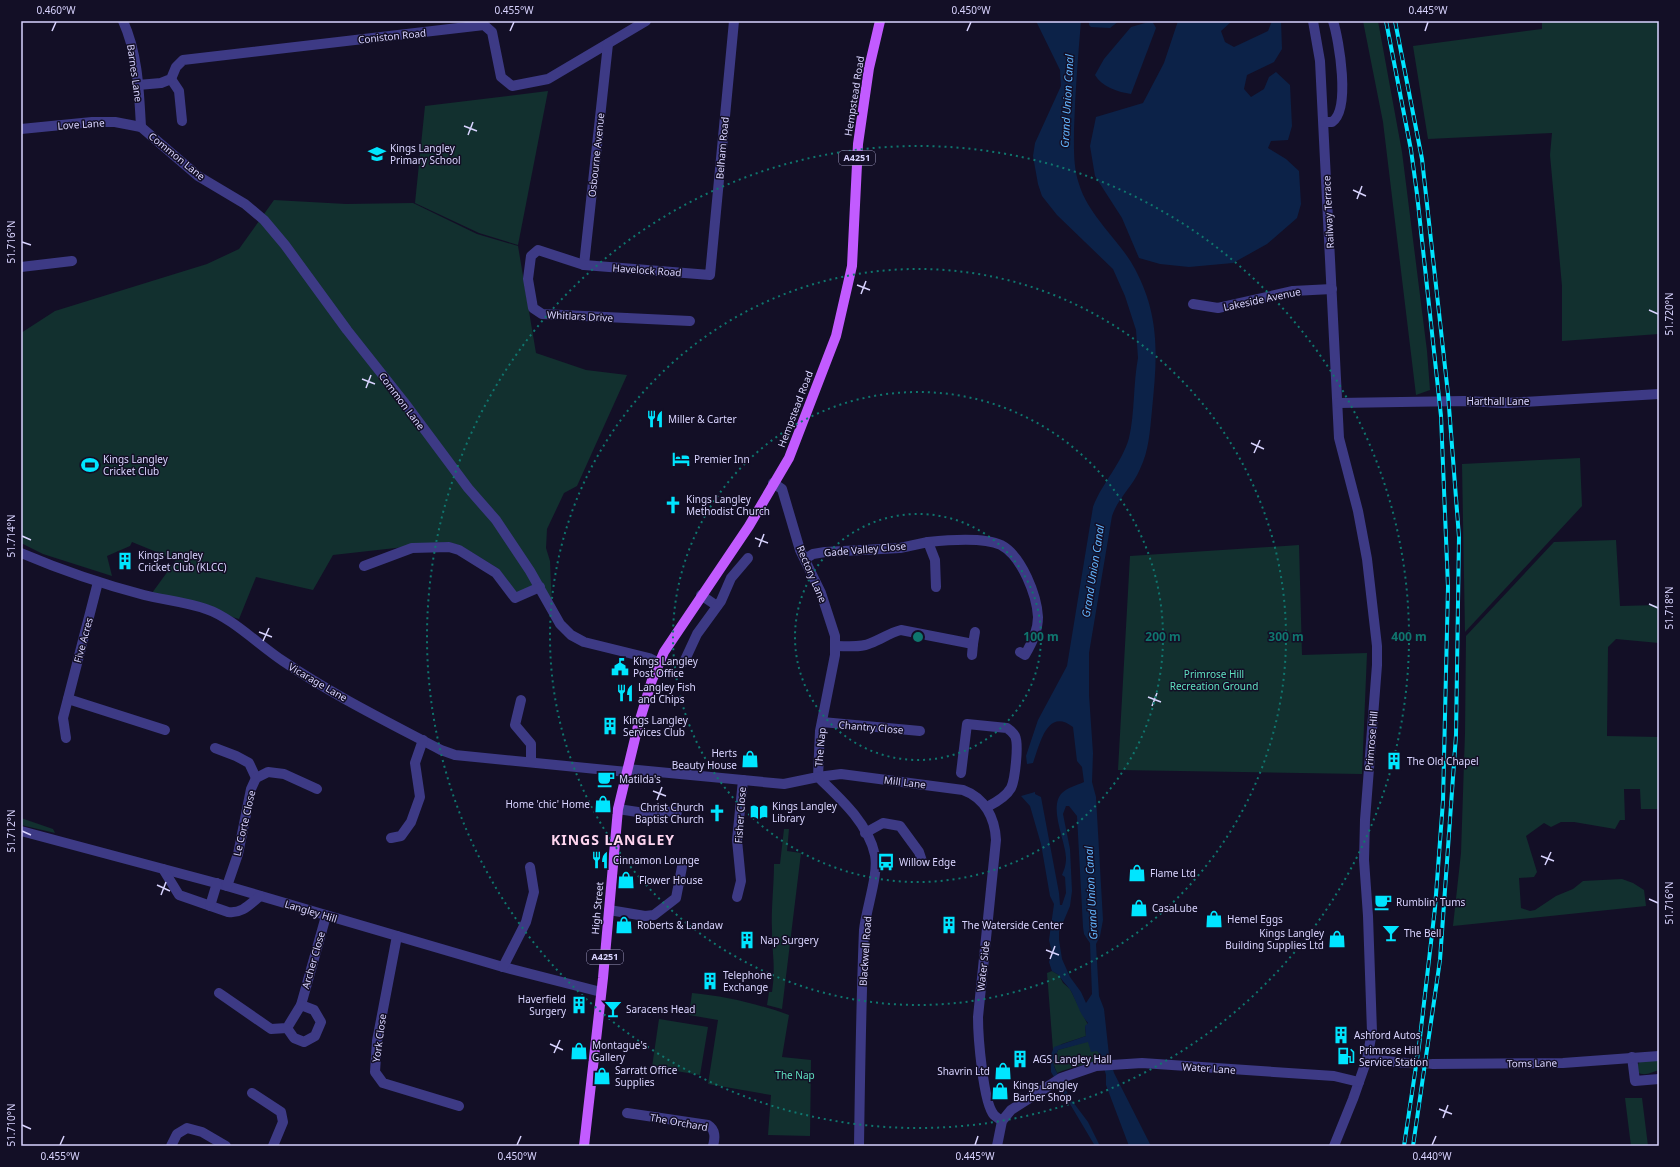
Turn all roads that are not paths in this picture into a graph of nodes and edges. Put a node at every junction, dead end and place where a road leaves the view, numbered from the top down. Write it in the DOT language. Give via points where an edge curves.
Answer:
graph roads {
  1 [pos="122,21"];
  2 [pos="646,21"];
  3 [pos="734,21"];
  4 [pos="880,21"];
  5 [pos="1313,21"];
  6 [pos="1333,21"];
  7 [pos="608,44"];
  8 [pos="171,79"];
  9 [pos="138,85"];
  10 [pos="182,121"];
  11 [pos="1324,122"];
  12 [pos="141,127"];
  13 [pos="21,129"];
  14 [pos="72,261"];
  15 [pos="584,266"];
  16 [pos="21,267"];
  17 [pos="710,275"];
  18 [pos="1332,289"];
  19 [pos="1193,304"];
  20 [pos="690,321"];
  21 [pos="1659,394"];
  22 [pos="1338,403"];
  23 [pos="773,483"];
  24 [pos="928,542"];
  25 [pos="21,553"];
  26 [pos="748,558"];
  27 [pos="805,559"];
  28 [pos="364,566"];
  29 [pos="98,582"];
  30 [pos="540,588"];
  31 [pos="936,588"];
  32 [pos="701,595"];
  33 [pos="717,606"];
  34 [pos="975,632"];
  35 [pos="973,644"];
  36 [pos="836,646"];
  37 [pos="972,655"];
  38 [pos="1025,655"];
  39 [pos="684,662"];
  40 [pos="659,663"];
  41 [pos="68,699"];
  42 [pos="521,700"];
  43 [pos="822,722"];
  44 [pos="165,730"];
  45 [pos="920,731"];
  46 [pos="66,738"];
  47 [pos="423,740"];
  48 [pos="215,748"];
  49 [pos="531,762"];
  50 [pos="627,770"];
  51 [pos="960,773"];
  52 [pos="818,777"];
  53 [pos="256,778"];
  54 [pos="743,780"];
  55 [pos="317,789"];
  56 [pos="987,807"];
  57 [pos="618,808"];
  58 [pos="677,812"];
  59 [pos="21,831"];
  60 [pos="865,833"];
  61 [pos="391,838"];
  62 [pos="922,861"];
  63 [pos="530,867"];
  64 [pos="682,867"];
  65 [pos="163,869"];
  66 [pos="217,883"];
  67 [pos="228,886"];
  68 [pos="260,896"];
  69 [pos="737,897"];
  70 [pos="210,906"];
  71 [pos="609,910"];
  72 [pos="326,916"];
  73 [pos="397,936"];
  74 [pos="503,967"];
  75 [pos="601,992"];
  76 [pos="219,993"];
  77 [pos="301,1005"];
  78 [pos="287,1028"];
  79 [pos="1659,1056"];
  80 [pos="1632,1057"];
  81 [pos="1367,1059"];
  82 [pos="1406,1063"];
  83 [pos="1432,1064"];
  84 [pos="1659,1079"];
  85 [pos="1359,1082"];
  86 [pos="252,1093"];
  87 [pos="459,1106"];
  88 [pos="627,1113"];
  89 [pos="1002,1121"];
  90 [pos="171,1146"];
  91 [pos="226,1146"];
  92 [pos="273,1146"];
  93 [pos="584,1146"];
  94 [pos="713,1146"];
  95 [pos="859,1146"];
  96 [pos="996,1146"];
  97 [pos="1334,1146"];
  1 -- 9 [label="street, Barnes Lane" via="131,39"];
  2 -- 7 [label="street, Coniston Road"];
  3 -- 17 [label="street, Belham Road"];
  4 -- 23 [label="main road, Hempstead Road / A4251" via="869,68 858,144 852,266 836,336 789,458"];
  5 -- 11 [label="street, Railway Terrace" via="1320,61"];
  6 -- 11 [label="street" via="1341,56 1341,93 1339,113 1332,122"];
  7 -- 8 [label="street, Coniston Road" via="548,79 512,86 501,77 492,32 484,25 183,60 176,67"];
  7 -- 15 [label="street, Osbourne Avenue"];
  8 -- 9 [label="street" via="161,83"];
  8 -- 10 [label="street" via="179,91"];
  9 -- 12 [label="street, Barnes Lane"];
  11 -- 18 [label="street, Railway Terrace"];
  12 -- 13 [label="street, Love Lane" via="115,122 92,122"];
  12 -- 30 [label="street, Common Lane" via="198,176 245,204 264,220 285,244 468,488 496,520"];
  14 -- 16 [label="street"];
  15 -- 17 [label="street, Havelock Road"];
  15 -- 20 [label="street, Whitlars Drive" via="538,250 531,256 528,279 533,308 542,314"];
  18 -- 19 [label="street, Lakeside Avenue" via="1293,291 1218,308"];
  18 -- 22 [label="street, Railway Terrace"];
  21 -- 22 [label="street, Harthall Lane" via="1506,403"];
  22 -- 81 [label="street, Primrose Hill" via="1342,454 1358,511 1367,559 1377,646 1364,853 1372,1014 1371,1045"];
  23 -- 27 [label="street, Rectory Lane" via="782,489"];
  23 -- 32 [label="main road, Hempstead Road / A4251" via="749,526"];
  24 -- 27 [label="street, Gade Valley Close" via="900,548 819,553"];
  24 -- 31 [label="street" via="935,560"];
  24 -- 38 [label="street, Gade Valley Close" via="991,542 1012,554 1026,576 1038,618 1036,631"];
  25 -- 29 [label="street, Vicarage Lane"];
  26 -- 33 [label="street" via="737,570"];
  27 -- 36 [label="street, Rectory Lane" via="830,618"];
  28 -- 30 [label="street" via="412,548 448,547 459,550 496,573 515,598"];
  29 -- 41 [label="street, Five Acres"];
  29 -- 47 [label="street, Vicarage Lane" via="206,609 229,622 284,662"];
  30 -- 40 [label="street, Common Lane" via="560,624 570,636"];
  32 -- 33 [label="street"];
  32 -- 40 [label="main road, Hempstead Road / A4251"];
  33 -- 39 [label="street" via="697,634"];
  34 -- 35 [label="street"];
  35 -- 36 [label="street" via="901,630 867,645"];
  35 -- 37 [label="street"];
  36 -- 43 [label="street, The Nap"];
  40 -- 50 [label="main road, Hempstead Road / A4251" via="645,698"];
  41 -- 44 [label="street"];
  41 -- 46 [label="street, Five Acres" via="63,718"];
  42 -- 49 [label="street" via="515,725 531,744"];
  43 -- 45 [label="street, Chantry Close"];
  43 -- 52 [label="street, The Nap"];
  47 -- 49 [label="street, Vicarage Lane" via="455,755"];
  47 -- 61 [label="street" via="415,763 420,797 411,822 401,836"];
  48 -- 53 [label="street" via="248,763"];
  49 -- 50 [label="street, Vicarage Lane"];
  50 -- 54 [label="street, The Nap"];
  50 -- 57 [label="main road, High Street / A4251"];
  51 -- 56 [label="street" via="967,721 1007,728 1016,737 1014,780 1002,798"];
  52 -- 54 [label="street, The Nap" via="784,784"];
  52 -- 56 [label="street, Mill Lane" via="841,774 963,790 972,793"];
  52 -- 60 [label="street, Blackwell Road" via="848,808"];
  53 -- 55 [label="street, Le Corte Close" via="268,772 284,774"];
  53 -- 67 [label="street, Le Corte Close" via="251,789 238,854"];
  54 -- 69 [label="street, Fisher Close" via="737,840 741,881"];
  56 -- 89 [label="street, Water Side" via="992,817 996,840 978,1037 988,1103 994,1115"];
  57 -- 58 [label="street" via="651,814 657,810"];
  57 -- 71 [label="main road, High Street / A4251"];
  59 -- 65 [label="street, Langley Hill"];
  60 -- 62 [label="street" via="883,823 900,826 919,852"];
  60 -- 95 [label="street, Blackwell Road" via="872,844 875,856 864,928"];
  63 -- 74 [label="street" via="534,892 526,922"];
  64 -- 71 [label="street" via="676,898 654,915"];
  65 -- 66 [label="street, Langley Hill"];
  65 -- 70 [label="street" via="179,895"];
  66 -- 67 [label="street, Langley Hill"];
  66 -- 70 [label="street"];
  67 -- 68 [label="street, Langley Hill"];
  68 -- 70 [label="street" via="242,911 234,913"];
  68 -- 72 [label="street, Langley Hill"];
  71 -- 75 [label="main road, High Street / A4251"];
  72 -- 73 [label="street, Langley Hill"];
  72 -- 77 [label="street, Archer Close"];
  73 -- 74 [label="street, Langley Hill"];
  73 -- 87 [label="street, York Close" via="377,1041 375,1072 383,1083"];
  74 -- 75 [label="street, Langley Hill"];
  75 -- 93 [label="main road, High Street / A4251"];
  76 -- 78 [label="street" via="271,1029"];
  77 -- 78 [label="street, Archer Close"];
  77 -- 78 [label="street" via="314,1010 321,1022 315,1036 304,1042 294,1038"];
  79 -- 80 [label="street, Toms Lane"];
  80 -- 83 [label="street, Toms Lane" via="1563,1063"];
  80 -- 84 [label="street" via="1635,1081"];
  81 -- 82 [label="street"];
  81 -- 85 [label="street, Primrose Hill"];
  85 -- 89 [label="street, Water Lane" via="1334,1076 1142,1063 1096,1066 1057,1080 1011,1110"];
  85 -- 97 [label="street, Primrose Hill"];
  86 -- 92 [label="street" via="281,1112 283,1122"];
  88 -- 94 [label="street, The Orchard" via="708,1125 714,1132"];
  89 -- 96 [label="street"];
  90 -- 91 [label="street" via="177,1134 187,1128 202,1132"];
}
